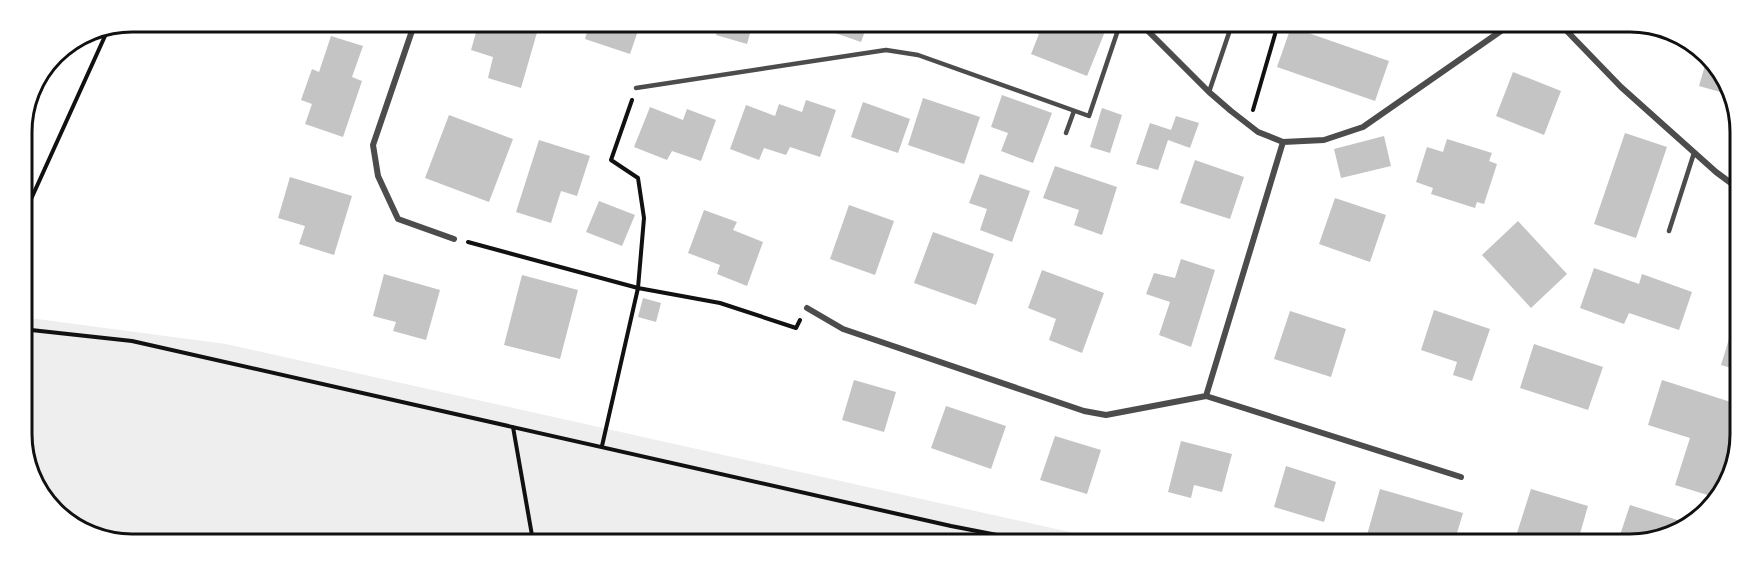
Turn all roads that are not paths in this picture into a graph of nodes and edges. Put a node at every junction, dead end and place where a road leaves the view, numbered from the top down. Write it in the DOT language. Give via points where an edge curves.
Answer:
graph roads {
  1 [pos="412,32"];
  2 [pos="1117,32"];
  3 [pos="1150,32"];
  4 [pos="1229,32"];
  5 [pos="1500,32"];
  6 [pos="1568,32"];
  7 [pos="636,88"];
  8 [pos="1209,92"];
  9 [pos="1074,111"];
  10 [pos="1066,132"];
  11 [pos="1282,142"];
  12 [pos="1694,153"];
  13 [pos="1730,182"];
  14 [pos="1669,231"];
  15 [pos="454,239"];
  16 [pos="807,308"];
  17 [pos="1206,396"];
  18 [pos="1461,477"];
  1 -- 15 [label="street" via="374,145 378,176 398,219"];
  2 -- 9 [label="lane" via="1089,116"];
  3 -- 8 [label="street"];
  4 -- 8 [label="lane"];
  5 -- 11 [label="street" via="1363,127 1324,140"];
  6 -- 12 [label="street"];
  7 -- 9 [label="lane" via="886,50 918,55"];
  8 -- 11 [label="street" via="1250,127"];
  9 -- 10 [label="lane"];
  11 -- 17 [label="street"];
  12 -- 13 [label="street"];
  12 -- 14 [label="lane"];
  16 -- 17 [label="street" via="843,329 1084,411 1106,415"];
  17 -- 18 [label="street"];
}
